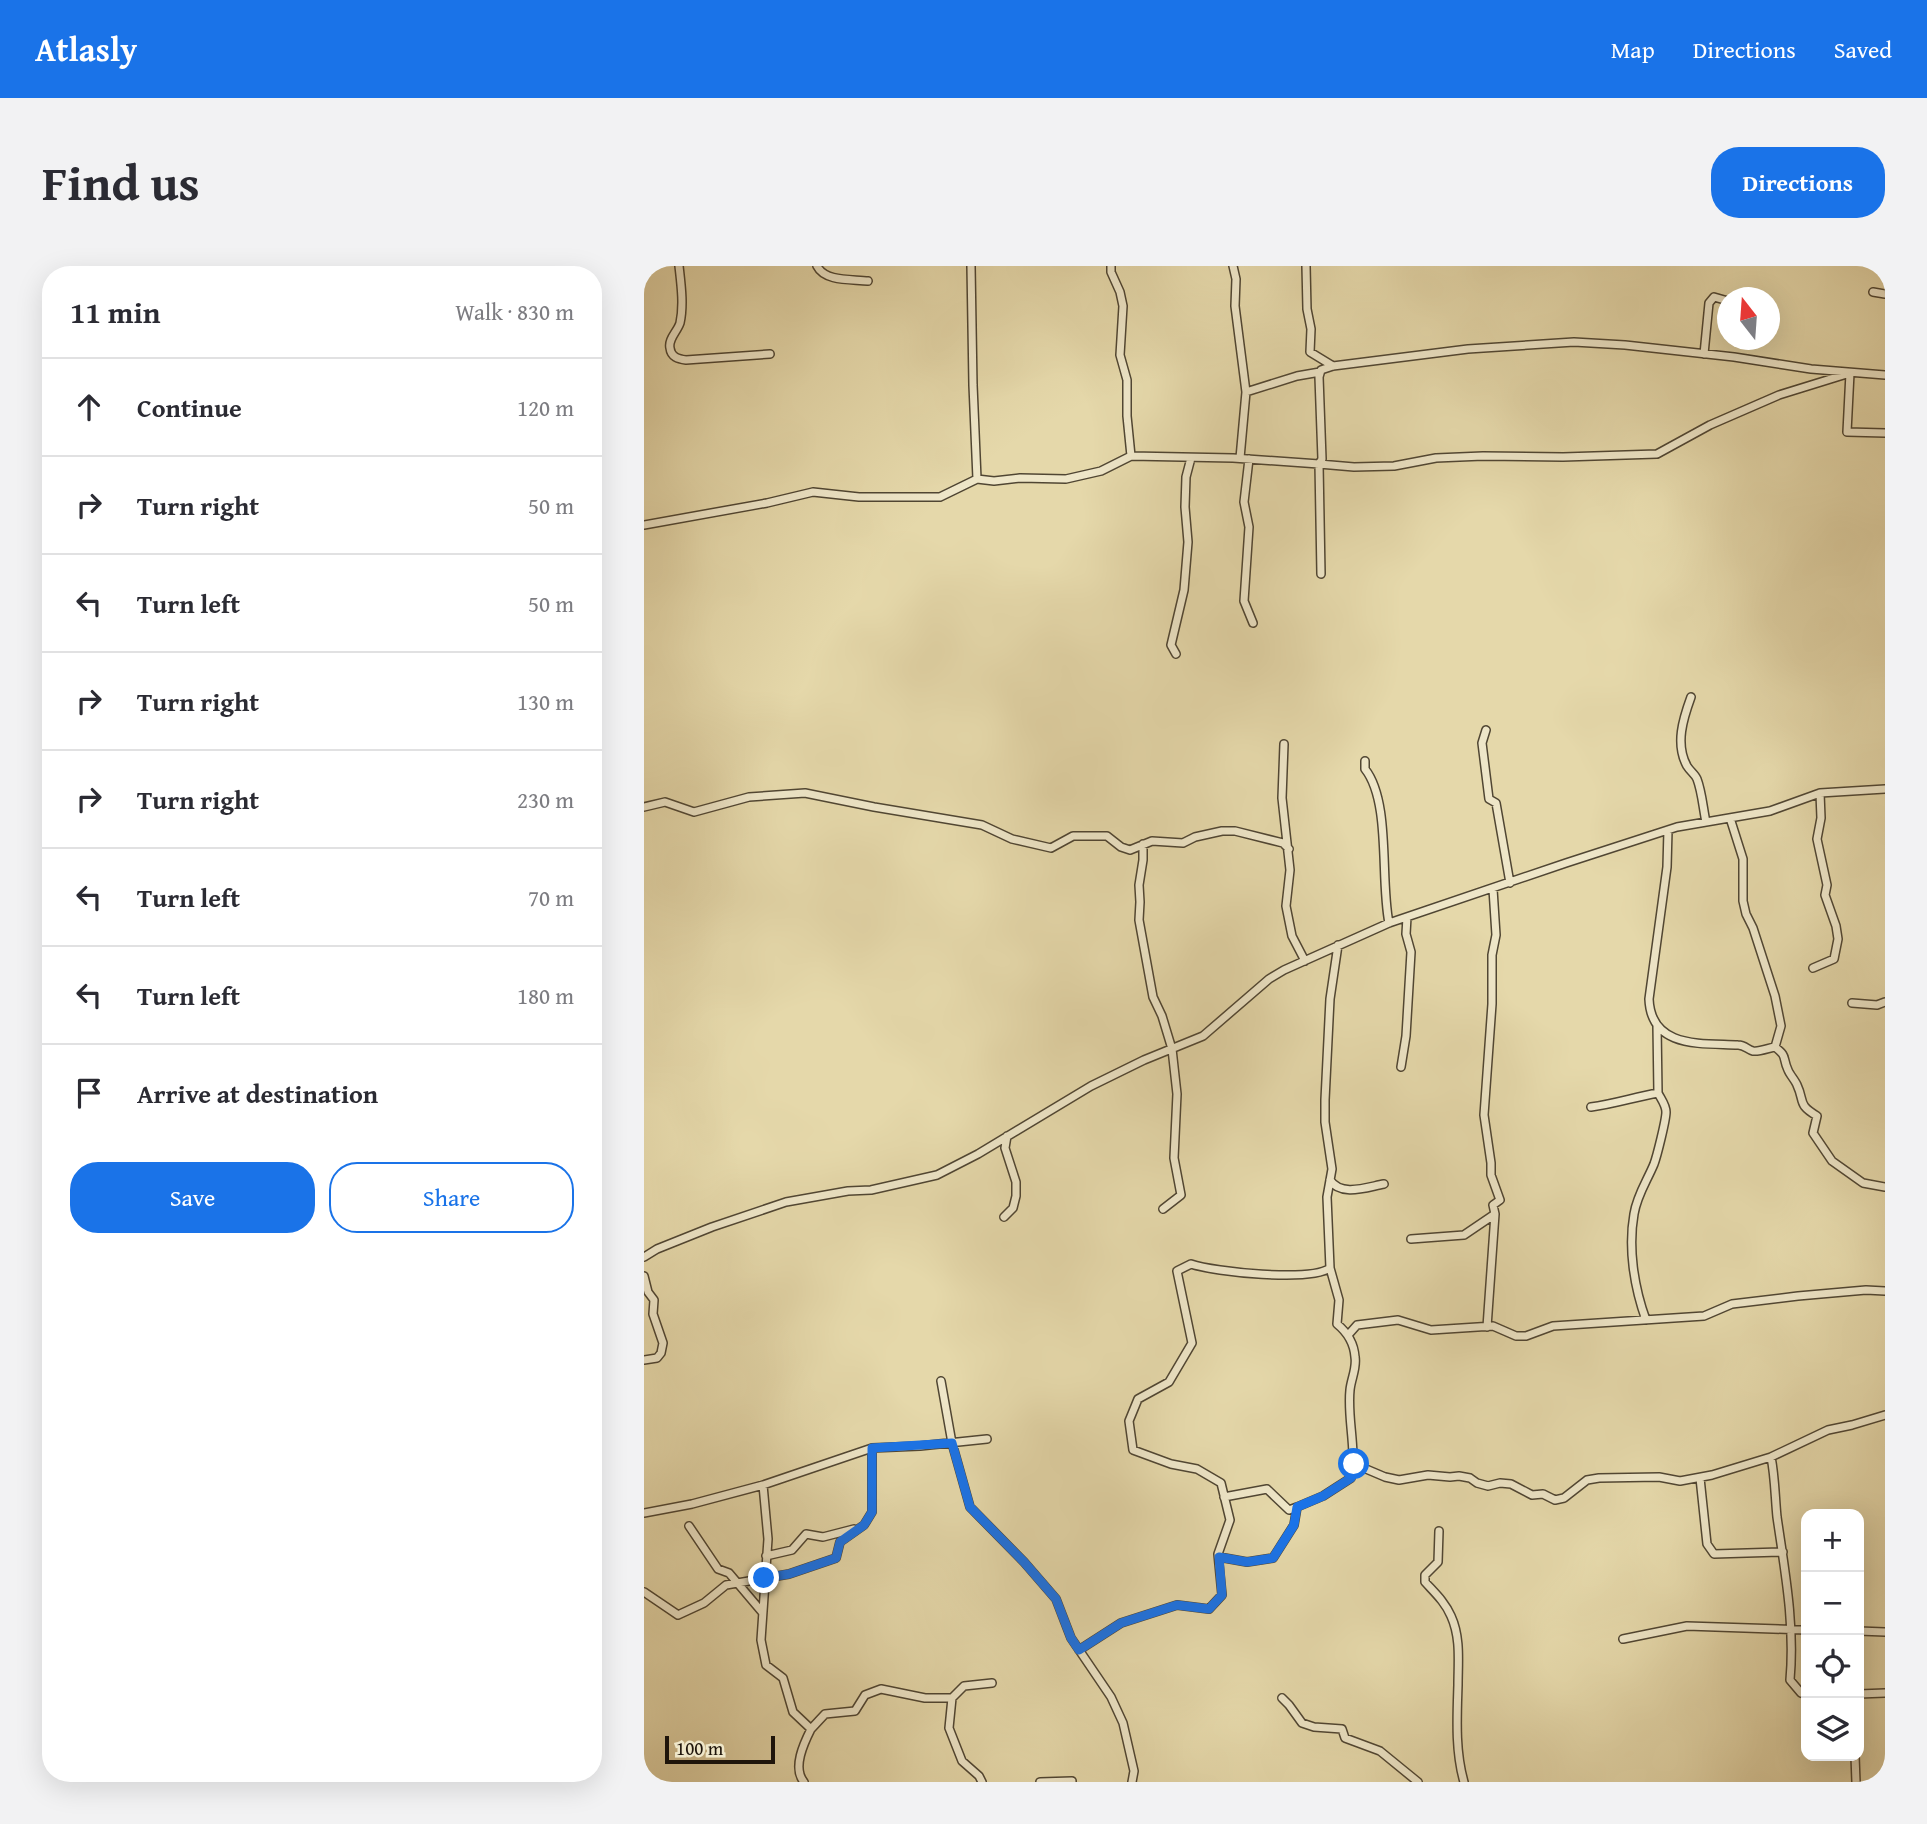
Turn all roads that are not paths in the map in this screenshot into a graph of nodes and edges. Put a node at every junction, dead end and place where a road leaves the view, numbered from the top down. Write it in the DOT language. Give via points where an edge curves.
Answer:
graph roads {
  1 [pos="679,266"];
  2 [pos="817,266"];
  3 [pos="971,266"];
  4 [pos="1111,266"];
  5 [pos="1233,266"];
  6 [pos="1306,266"];
  7 [pos="868,281"];
  8 [pos="1873,292"];
  9 [pos="1885,294"];
  10 [pos="1717,297"];
  11 [pos="770,354"];
  12 [pos="1704,354"];
  13 [pos="1333,366"];
  14 [pos="1320,372"];
  15 [pos="1850,373"];
  16 [pos="1885,375"];
  17 [pos="1247,392"];
  18 [pos="1885,433"];
  19 [pos="1131,456"];
  20 [pos="1191,458"];
  21 [pos="1245,459"];
  22 [pos="1319,464"];
  23 [pos="977,478"];
  24 [pos="644,525"];
  25 [pos="1321,574"];
  26 [pos="1253,623"];
  27 [pos="1176,654"];
  28 [pos="1691,697"];
  29 [pos="1486,730"];
  30 [pos="1284,744"];
  31 [pos="1365,761"];
  32 [pos="1885,789"];
  33 [pos="1820,793"];
  34 [pos="644,807"];
  35 [pos="1730,818"];
  36 [pos="1706,822"];
  37 [pos="1286,828"];
  38 [pos="1668,830"];
  39 [pos="1274,840"];
  40 [pos="1143,845"];
  41 [pos="1289,849"];
  42 [pos="1510,883"];
  43 [pos="1493,889"];
  44 [pos="1407,917"];
  45 [pos="1389,923"];
  46 [pos="1338,945"];
  47 [pos="1306,961"];
  48 [pos="1813,968"];
  49 [pos="1885,1002"];
  50 [pos="1852,1003"];
  51 [pos="1657,1024"];
  52 [pos="1775,1047"];
  53 [pos="1172,1049"];
  54 [pos="1401,1067"];
  55 [pos="1658,1093"];
  56 [pos="1591,1107"];
  57 [pos="1007,1136"];
  58 [pos="1330,1180"];
  59 [pos="1384,1184"];
  60 [pos="1885,1187"];
  61 [pos="1163,1209"];
  62 [pos="1495,1214"];
  63 [pos="1004,1217"];
  64 [pos="1411,1239"];
  65 [pos="644,1257"];
  66 [pos="1330,1268"];
  67 [pos="644,1276"];
  68 [pos="1885,1291"];
  69 [pos="1646,1320"];
  70 [pos="1487,1327"];
  71 [pos="1349,1334"];
  72 [pos="644,1360"];
  73 [pos="941,1381"];
  74 [pos="1885,1415"];
  75 [pos="987,1439"];
  76 [pos="952,1443"];
  77 [pos="872,1448"];
  78 [pos="1353,1456"];
  79 [pos="1771,1457"];
  80 [pos="1700,1478"];
  81 [pos="763,1485"];
  82 [pos="1224,1497"];
  83 [pos="1297,1507"];
  84 [pos="644,1513"];
  85 [pos="689,1526"];
  86 [pos="860,1528"];
  87 [pos="1439,1531"];
  88 [pos="1783,1552"];
  89 [pos="766,1556"];
  90 [pos="1219,1557"];
  91 [pos="764,1578"];
  92 [pos="737,1583"];
  93 [pos="644,1592"];
  94 [pos="762,1612"];
  95 [pos="1792,1630"];
  96 [pos="1801,1630"];
  97 [pos="1864,1631"];
  98 [pos="1885,1632"];
  99 [pos="1623,1639"];
  100 [pos="1079,1650"];
  101 [pos="992,1683"];
  102 [pos="1801,1693"];
  103 [pos="1864,1693"];
  104 [pos="1885,1693"];
  105 [pos="952,1698"];
  106 [pos="1282,1698"];
  107 [pos="811,1729"];
  108 [pos="1855,1761"];
  109 [pos="1072,1781"];
  110 [pos="804,1782"];
  111 [pos="982,1782"];
  112 [pos="1040,1782"];
  113 [pos="1132,1782"];
  114 [pos="1418,1782"];
  115 [pos="1464,1782"];
  116 [pos="1856,1782"];
  1 -- 11 [label="street" via="680,321 669,341 676,359"];
  2 -- 7 [label="street" via="828,277"];
  3 -- 23 [label="street"];
  4 -- 19 [label="street" via="1123,306 1120,355"];
  5 -- 17 [label="street"];
  6 -- 13 [label="street" via="1310,352"];
  8 -- 9 [label="street"];
  10 -- 12 [label="street" via="1709,303"];
  12 -- 13 [label="street" via="1574,342 1468,349"];
  12 -- 15 [label="street"];
  13 -- 14 [label="street"];
  14 -- 17 [label="street"];
  14 -- 22 [label="street"];
  15 -- 16 [label="street"];
  15 -- 18 [label="street" via="1847,432"];
  15 -- 22 [label="street" via="1779,395 1657,454 1436,458 1394,466"];
  17 -- 21 [label="street"];
  19 -- 20 [label="street"];
  19 -- 23 [label="street" via="1101,471 1066,479"];
  20 -- 21 [label="street"];
  20 -- 27 [label="street" via="1186,477 1184,590 1171,645"];
  21 -- 22 [label="street"];
  21 -- 26 [label="street" via="1244,601"];
  22 -- 25 [label="street"];
  23 -- 24 [label="street" via="940,497 813,492"];
  28 -- 36 [label="street" via="1680,741 1696,778"];
  29 -- 42 [label="street" via="1483,762 1489,799 1496,803"];
  30 -- 37 [label="street"];
  31 -- 45 [label="street" via="1378,793"];
  32 -- 33 [label="street"];
  33 -- 35 [label="street" via="1770,811"];
  33 -- 48 [label="street" via="1817,839 1825,895 1838,939 1834,959"];
  34 -- 40 [label="street" via="665,802 694,812 749,797 804,793 982,825 1012,839 1051,848 1073,836 1107,836 1130,850"];
  35 -- 36 [label="street"];
  35 -- 52 [label="street" via="1743,859 1746,915 1781,1026"];
  36 -- 38 [label="street"];
  37 -- 39 [label="street"];
  37 -- 41 [label="street"];
  38 -- 42 [label="street"];
  38 -- 51 [label="street" via="1649,999"];
  39 -- 40 [label="street" via="1222,831 1183,843 1152,841"];
  39 -- 41 [label="street"];
  40 -- 53 [label="street" via="1139,920 1153,997"];
  41 -- 47 [label="street" via="1286,906 1292,936"];
  42 -- 43 [label="street"];
  43 -- 44 [label="street"];
  43 -- 62 [label="street" via="1496,935 1484,1115 1491,1175 1500,1200 1493,1205"];
  44 -- 45 [label="street"];
  44 -- 54 [label="street" via="1411,952"];
  45 -- 46 [label="street"];
  46 -- 47 [label="street"];
  46 -- 58 [label="street" via="1325,1100"];
  47 -- 53 [label="street" via="1269,979 1203,1036"];
  49 -- 50 [label="street"];
  51 -- 52 [label="street" via="1678,1040 1742,1045 1754,1051"];
  51 -- 55 [label="street"];
  52 -- 60 [label="street" via="1784,1055 1805,1109 1816,1116 1813,1133 1832,1161 1863,1183"];
  53 -- 57 [label="street" via="1091,1086"];
  53 -- 61 [label="street" via="1177,1094 1174,1158 1181,1195"];
  55 -- 56 [label="street"];
  55 -- 69 [label="street" via="1665,1104 1664,1127 1655,1163 1642,1186 1632,1233 1632,1262"];
  57 -- 63 [label="street" via="1005,1148 1017,1195"];
  57 -- 65 [label="street" via="937,1175 786,1202"];
  58 -- 59 [label="street" via="1347,1190"];
  58 -- 66 [label="street"];
  62 -- 64 [label="street" via="1464,1235"];
  62 -- 70 [label="street"];
  66 -- 71 [label="street" via="1339,1300 1337,1324"];
  66 -- 82 [label="street" via="1312,1274 1251,1274 1191,1264 1177,1271 1192,1343 1169,1382 1138,1399 1129,1421 1133,1450 1197,1469 1222,1483"];
  67 -- 72 [label="street" via="663,1343 657,1358"];
  68 -- 69 [label="street" via="1732,1304 1704,1316"];
  69 -- 70 [label="street" via="1553,1326 1526,1336"];
  70 -- 71 [label="street" via="1431,1331 1398,1320 1357,1325"];
  71 -- 78 [label="street" via="1356,1358 1350,1388"];
  73 -- 76 [label="street"];
  74 -- 79 [label="street" via="1828,1430"];
  75 -- 76 [label="street"];
  76 -- 77 [label="street"];
  76 -- 100 [label="street" via="970,1507 1056,1599"];
  77 -- 81 [label="street"];
  77 -- 86 [label="street" via="872,1512"];
  78 -- 80 [label="street" via="1359,1465 1385,1477 1459,1476 1488,1486 1511,1484 1555,1500 1564,1499 1587,1480 1599,1478 1659,1477 1680,1482"];
  78 -- 83 [label="street" via="1351,1478"];
  79 -- 80 [label="street"];
  79 -- 88 [label="street"];
  80 -- 88 [label="street" via="1707,1544 1714,1554"];
  81 -- 84 [label="street"];
  81 -- 89 [label="street"];
  82 -- 83 [label="street" via="1267,1489 1289,1510"];
  82 -- 90 [label="street" via="1230,1520"];
  83 -- 90 [label="street" via="1294,1525 1273,1558 1247,1562"];
  85 -- 92 [label="street" via="718,1569"];
  86 -- 89 [label="street" via="823,1537 806,1534 792,1550"];
  86 -- 91 [label="street" via="840,1542 836,1558"];
  87 -- 115 [label="street" via="1438,1562 1424,1582 1442,1600 1457,1629 1459,1760"];
  88 -- 95 [label="street"];
  89 -- 91 [label="street"];
  90 -- 100 [label="street" via="1222,1595 1209,1609 1177,1605 1121,1623"];
  91 -- 92 [label="street"];
  91 -- 94 [label="street"];
  92 -- 93 [label="street" via="678,1615"];
  92 -- 94 [label="street"];
  94 -- 107 [label="street" via="766,1665 783,1678 793,1712"];
  95 -- 96 [label="street"];
  95 -- 99 [label="street" via="1687,1626"];
  95 -- 102 [label="street" via="1790,1680"];
  97 -- 98 [label="street"];
  100 -- 113 [label="street" via="1123,1723 1134,1771"];
  101 -- 105 [label="street" via="964,1686"];
  103 -- 104 [label="street"];
  105 -- 107 [label="street" via="881,1689 865,1695 855,1711 825,1714"];
  105 -- 111 [label="street" via="949,1728 962,1761"];
  106 -- 114 [label="street" via="1301,1723 1342,1729 1345,1738 1380,1751"];
  107 -- 110 [label="street" via="801,1751"];
  108 -- 116 [label="street"];
  109 -- 112 [label="street"];
}
